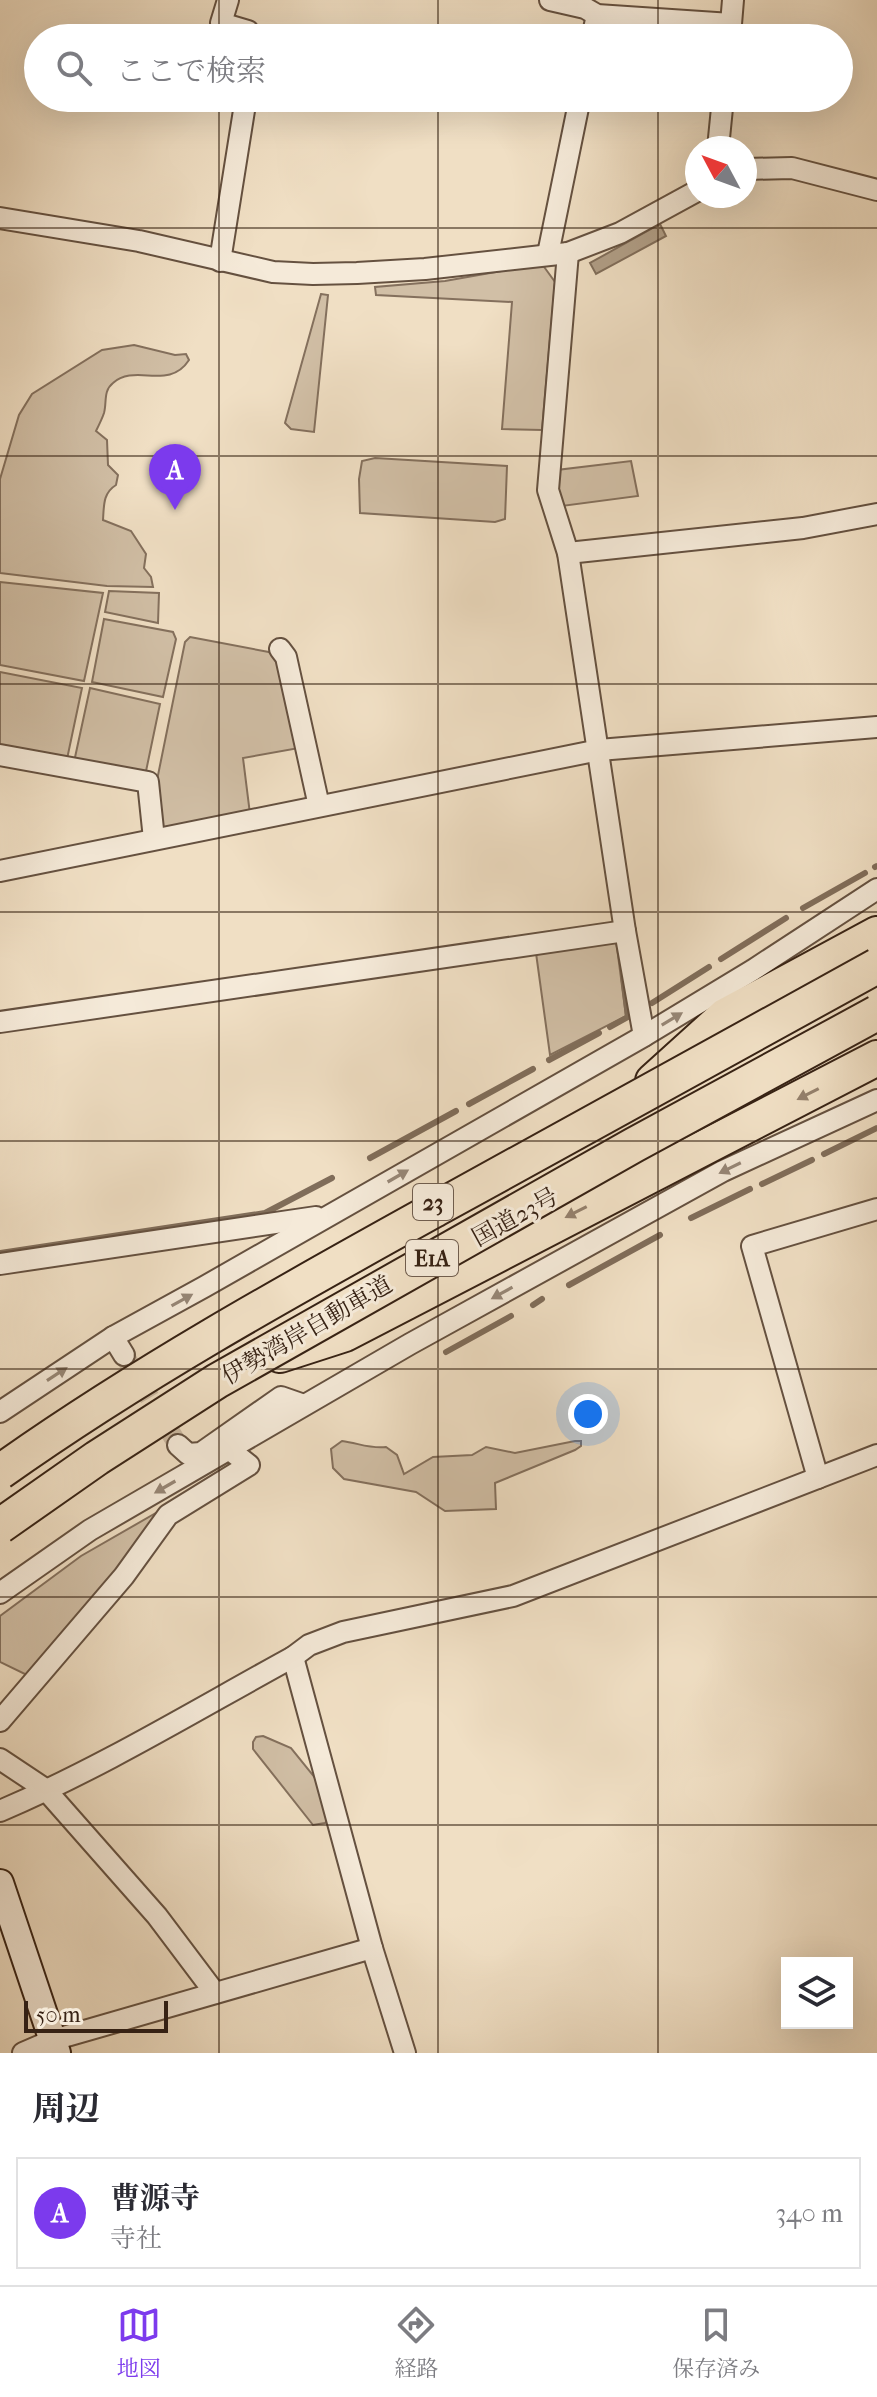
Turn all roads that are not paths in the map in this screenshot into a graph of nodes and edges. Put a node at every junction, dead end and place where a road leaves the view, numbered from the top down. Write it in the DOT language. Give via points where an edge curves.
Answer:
graph roads {
  1 [pos="228,0"];
  2 [pos="550,0"];
  3 [pos="733,0"];
  4 [pos="597,15"];
  5 [pos="224,24"];
  6 [pos="595,24"];
  7 [pos="672,24"];
  8 [pos="731,24"];
  9 [pos="244,112"];
  10 [pos="578,112"];
  11 [pos="722,112"];
  12 [pos="719,136"];
  13 [pos="757,169"];
  14 [pos="877,190"];
  15 [pos="685,198"];
  16 [pos="0,218"];
  17 [pos="558,254"];
  18 [pos="220,261"];
  19 [pos="877,514"];
  20 [pos="568,553"];
  21 [pos="280,649"];
  22 [pos="877,727"];
  23 [pos="599,750"];
  24 [pos="0,755"];
  25 [pos="319,806"];
  26 [pos="154,839"];
  27 [pos="0,871"];
  28 [pos="877,889"];
  29 [pos="625,931"];
  30 [pos="877,934"];
  31 [pos="877,959"];
  32 [pos="877,966"];
  33 [pos="877,1013"];
  34 [pos="877,1020"];
  35 [pos="0,1022"];
  36 [pos="644,1036"];
  37 [pos="877,1058"];
  38 [pos="653,1082"];
  39 [pos="877,1100"];
  40 [pos="877,1209"];
  41 [pos="330,1215"];
  42 [pos="0,1264"];
  43 [pos="263,1360"];
  44 [pos="304,1405"];
  45 [pos="0,1412"];
  46 [pos="178,1445"];
  47 [pos="230,1450"];
  48 [pos="877,1455"];
  49 [pos="0,1463"];
  50 [pos="0,1472"];
  51 [pos="818,1478"];
  52 [pos="0,1526"];
  53 [pos="0,1532"];
  54 [pos="0,1593"];
  55 [pos="293,1657"];
  56 [pos="0,1721"];
  57 [pos="0,1759"];
  58 [pos="46,1791"];
  59 [pos="0,1811"];
  60 [pos="0,1883"];
  61 [pos="4,1912"];
  62 [pos="372,1948"];
  63 [pos="215,1993"];
  64 [pos="55,2046"];
  65 [pos="23,2053"];
  66 [pos="405,2053"];
  1 -- 5 [label="street"];
  2 -- 4 [label="street"];
  3 -- 8 [label="street"];
  4 -- 6 [label="street"];
  4 -- 7 [label="street"];
  9 -- 18 [label="street"];
  10 -- 17 [label="street"];
  11 -- 12 [label="street"];
  13 -- 14 [label="street" via="792,168"];
  15 -- 17 [label="street" via="620,233"];
  16 -- 18 [label="street" via="139,241"];
  17 -- 18 [label="street" via="425,269 313,274"];
  17 -- 20 [label="street" via="548,490"];
  19 -- 20 [label="street" via="803,528"];
  20 -- 23 [label="street"];
  21 -- 25 [label="street"];
  22 -- 23 [label="street"];
  23 -- 25 [label="street"];
  23 -- 29 [label="street"];
  24 -- 26 [label="street" via="148,782"];
  25 -- 26 [label="street"];
  26 -- 27 [label="street"];
  36 -- 28 [label="street, one-way"];
  29 -- 35 [label="street"];
  29 -- 36 [label="street"];
  30 -- 38 [label="highway, 23" via="725,1016"];
  31 -- 38 [label="highway, 23"];
  32 -- 50 [label="highway, 伊勢湾岸自動車道 / E1A, bridge" via="311,1279"];
  33 -- 52 [label="highway, 伊勢湾岸自動車道 / E1A, bridge" via="217,1381"];
  34 -- 43 [label="highway, 国道23号 / 23"];
  41 -- 36 [label="street, one-way"];
  37 -- 43 [label="highway, 23, one-way" via="345,1334"];
  38 -- 49 [label="highway, 23" via="293,1278"];
  39 -- 44 [label="street, one-way" via="723,1171"];
  40 -- 51 [label="street" via="752,1246"];
  41 -- 42 [label="street"];
  45 -- 41 [label="street, one-way" via="119,1346"];
  43 -- 53 [label="highway, 国道23号 / 23"];
  44 -- 46 [label="street" via="281,1397 201,1453 188,1454"];
  44 -- 47 [label="street"];
  47 -- 54 [label="street, one-way" via="90,1530"];
  47 -- 56 [label="street" via="249,1465 168,1515 124,1576"];
  48 -- 51 [label="street"];
  51 -- 55 [label="street" via="513,1596 343,1632"];
  55 -- 58 [label="street"];
  55 -- 62 [label="street"];
  57 -- 58 [label="street"];
  58 -- 59 [label="street"];
  58 -- 63 [label="street" via="157,1916"];
  60 -- 61 [label="street"];
  61 -- 64 [label="street"];
  62 -- 63 [label="street"];
  62 -- 66 [label="street"];
  63 -- 64 [label="street"];
  64 -- 65 [label="street"];
}
